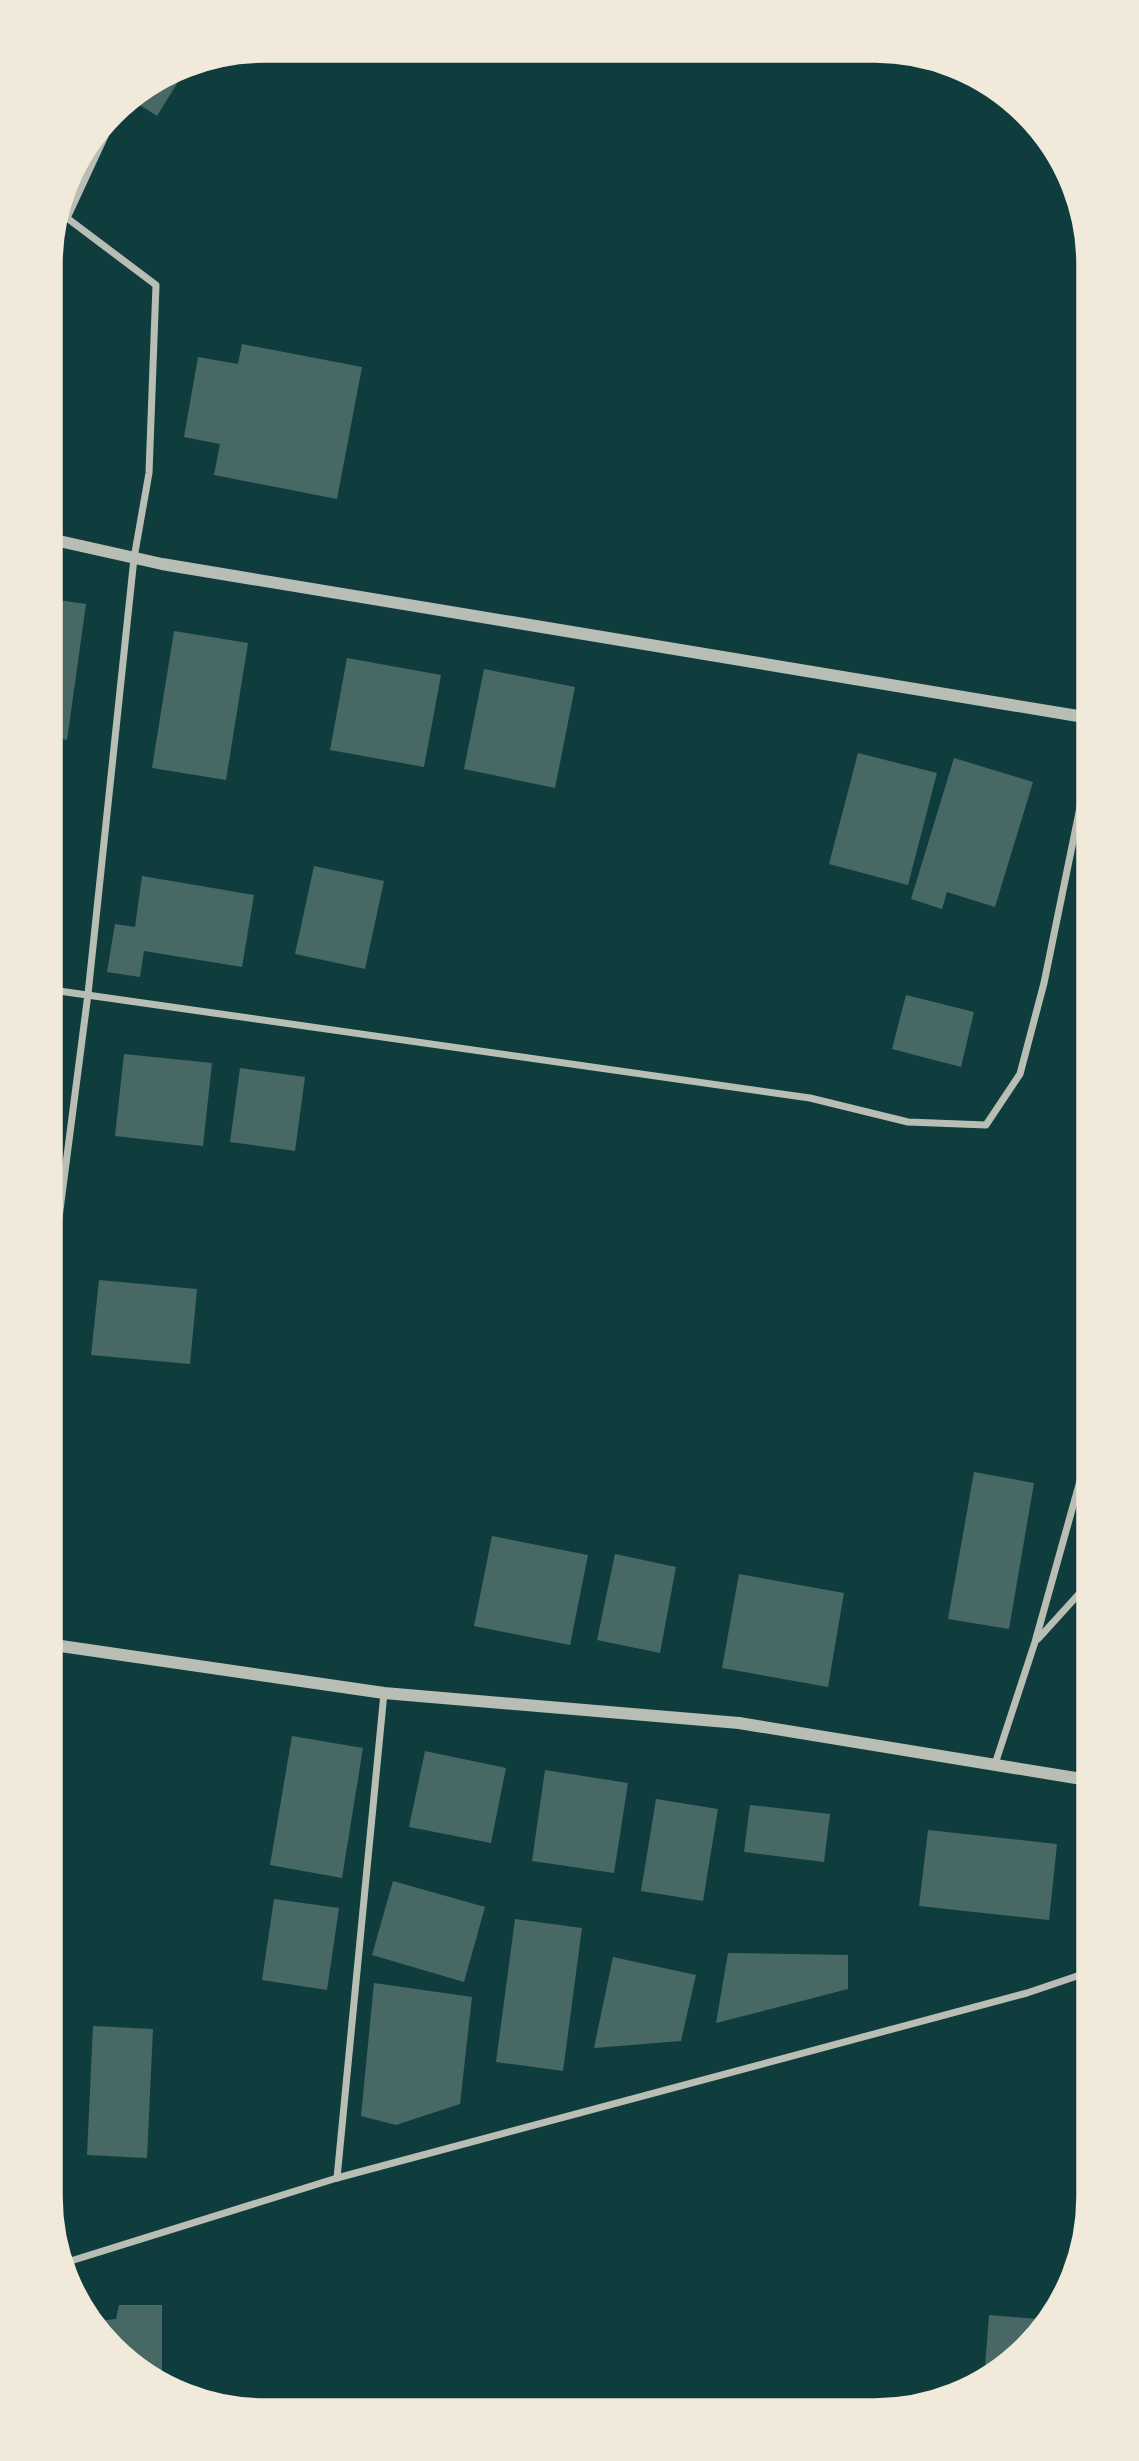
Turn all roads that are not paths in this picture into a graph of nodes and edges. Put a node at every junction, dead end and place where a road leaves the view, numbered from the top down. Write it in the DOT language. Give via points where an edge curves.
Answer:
graph roads {
  1 [pos="100,147"];
  2 [pos="62,541"];
  3 [pos="134,558"];
  4 [pos="1078,716"];
  5 [pos="1078,814"];
  6 [pos="62,991"];
  7 [pos="88,994"];
  8 [pos="62,1198"];
  9 [pos="1077,1490"];
  10 [pos="1077,1596"];
  11 [pos="1035,1642"];
  12 [pos="61,1646"];
  13 [pos="384,1693"];
  14 [pos="995,1765"];
  15 [pos="1077,1778"];
  16 [pos="1077,1976"];
  17 [pos="337,2178"];
  18 [pos="72,2261"];
  1 -- 3 [label="street" via="67,218 156,285 149,473"];
  2 -- 3 [label="street"];
  3 -- 4 [label="street"];
  3 -- 7 [label="street"];
  5 -- 7 [label="street" via="1044,983 1020,1074 986,1125 908,1122 810,1098"];
  6 -- 7 [label="street"];
  7 -- 8 [label="street"];
  9 -- 11 [label="street"];
  10 -- 11 [label="street"];
  11 -- 14 [label="street"];
  12 -- 13 [label="street"];
  13 -- 14 [label="street" via="738,1723"];
  13 -- 17 [label="street"];
  14 -- 15 [label="street"];
  16 -- 17 [label="street"];
  17 -- 18 [label="street"];
}
